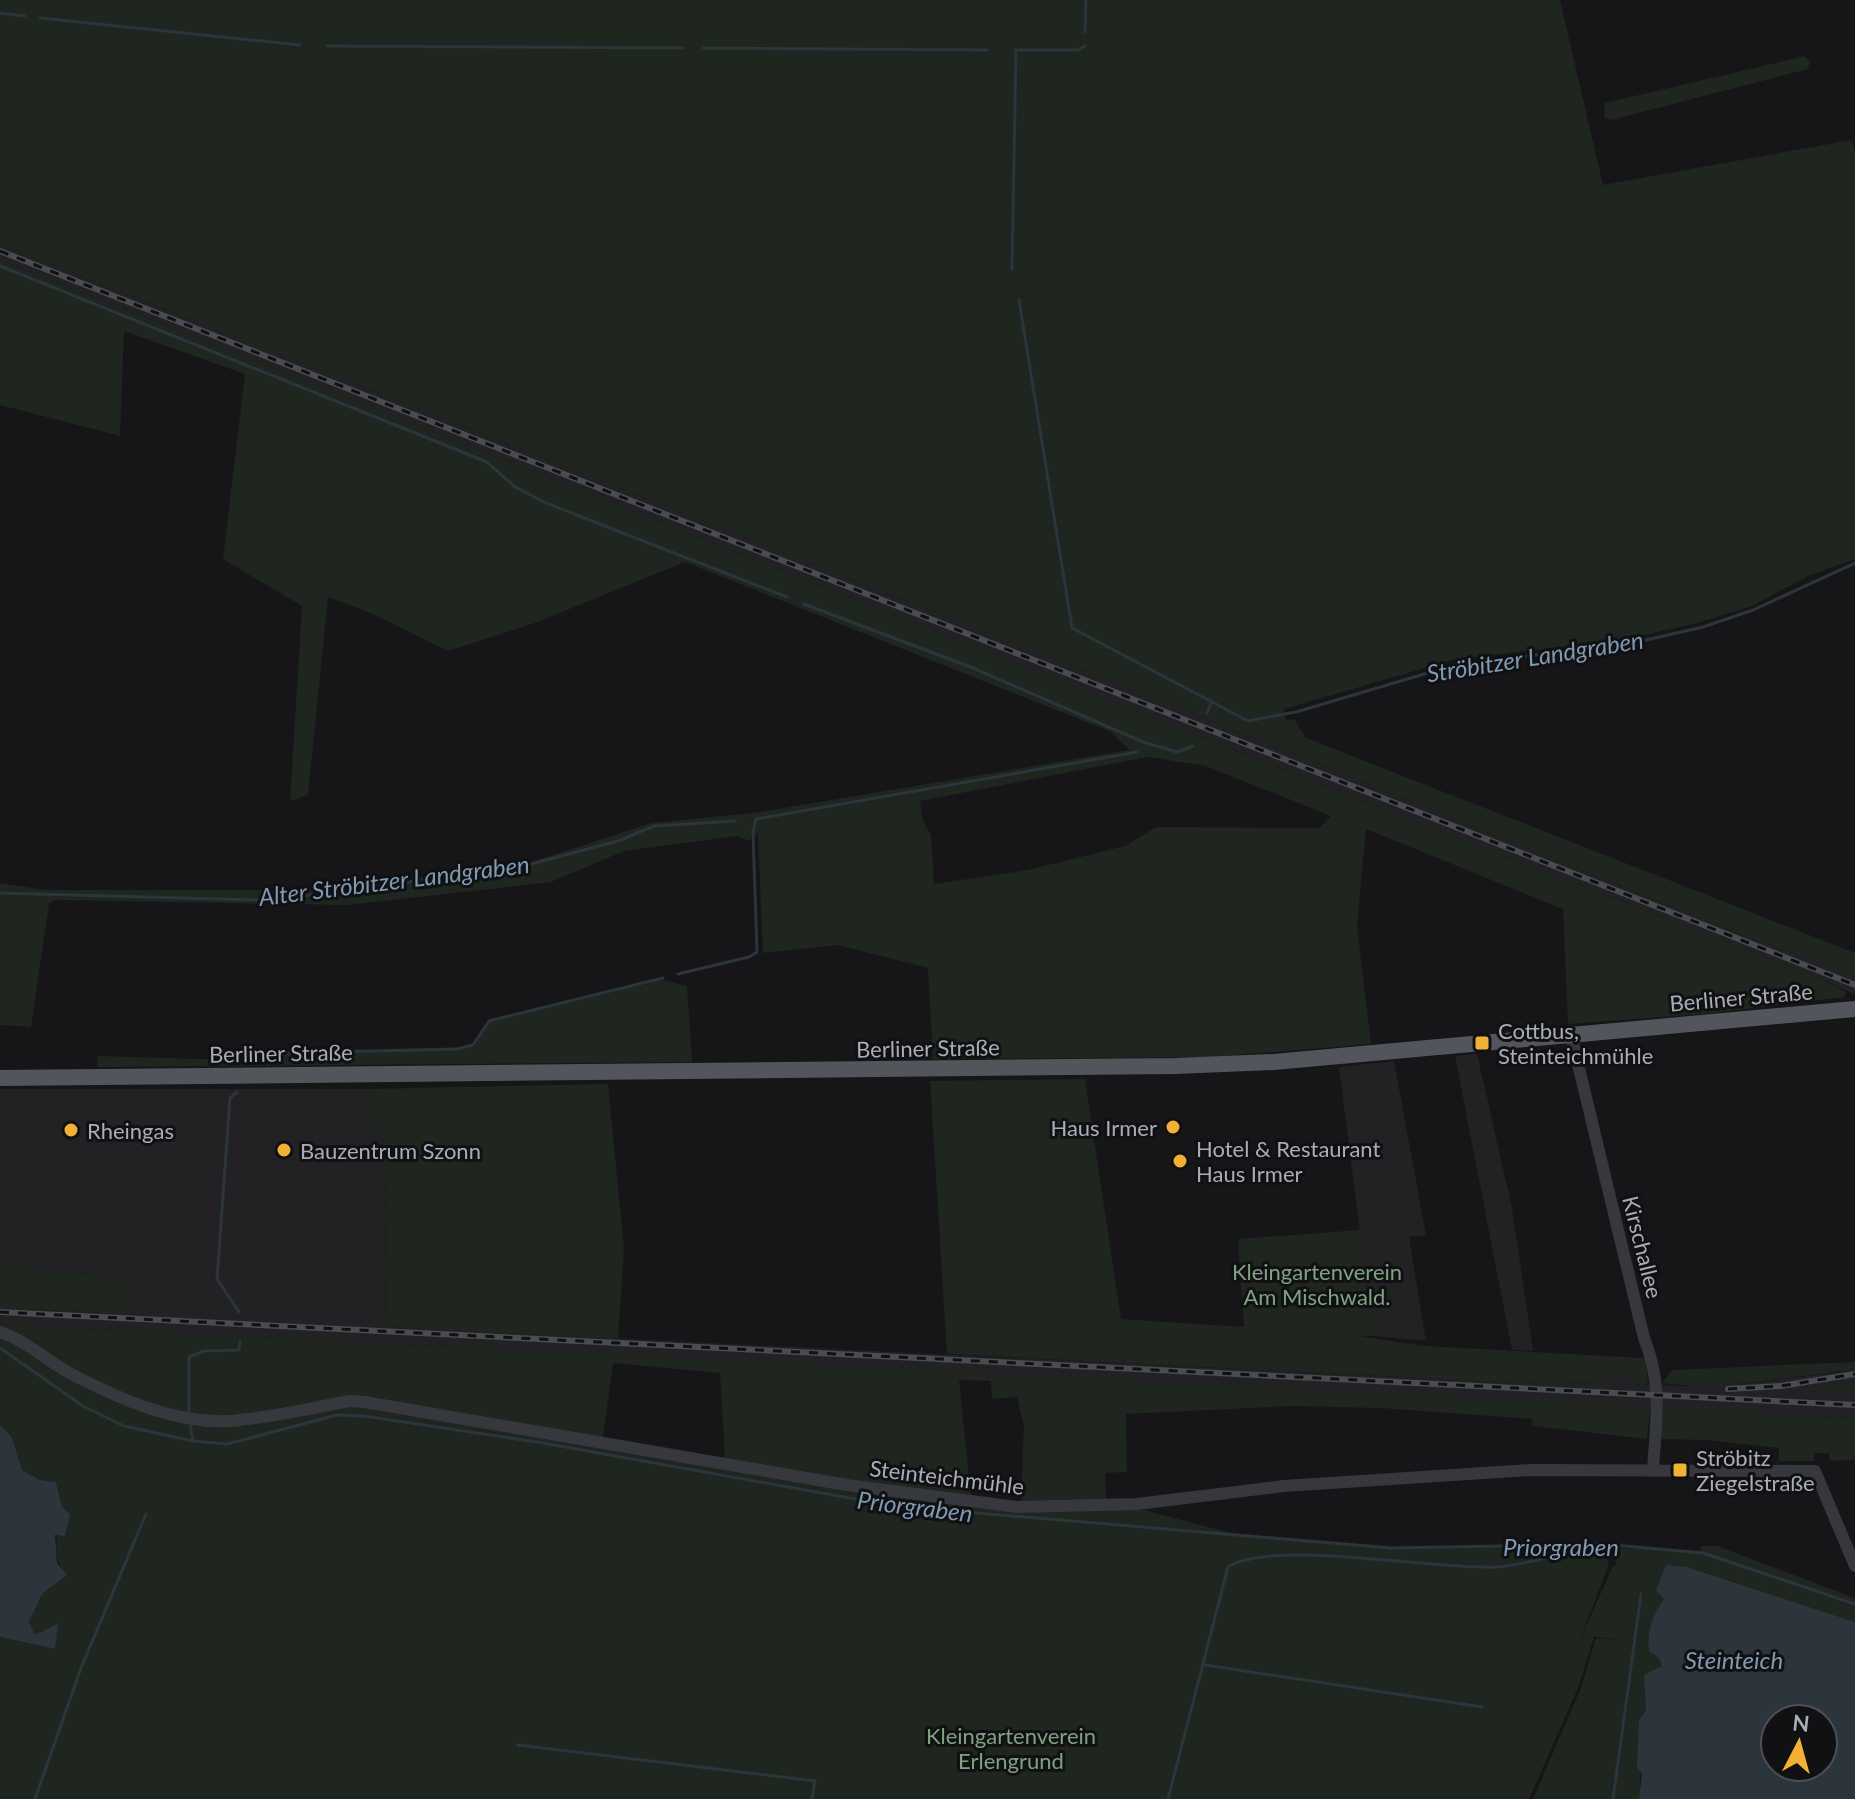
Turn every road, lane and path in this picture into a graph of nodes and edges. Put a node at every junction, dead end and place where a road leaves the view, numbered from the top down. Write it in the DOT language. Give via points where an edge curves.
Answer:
graph roads {
  1 [pos="1855,1009"];
  2 [pos="1571,1035"];
  3 [pos="0,1078"];
  4 [pos="0,1332"];
  5 [pos="1653,1470"];
  6 [pos="1855,1566"];
  1 -- 2 [label="main road, Berliner Straße"];
  2 -- 3 [label="main road, Berliner Straße" via="1175,1066"];
  2 -- 5 [label="street, Kirschallee" via="1644,1338 1654,1361 1658,1384"];
  4 -- 5 [label="street, Steinteichmühle" via="138,1406 184,1417 228,1421 365,1402 847,1485 1017,1507 1137,1504 1284,1486 1530,1470"];
  5 -- 6 [label="street, Steinteichmühle" via="1815,1471"];
}
